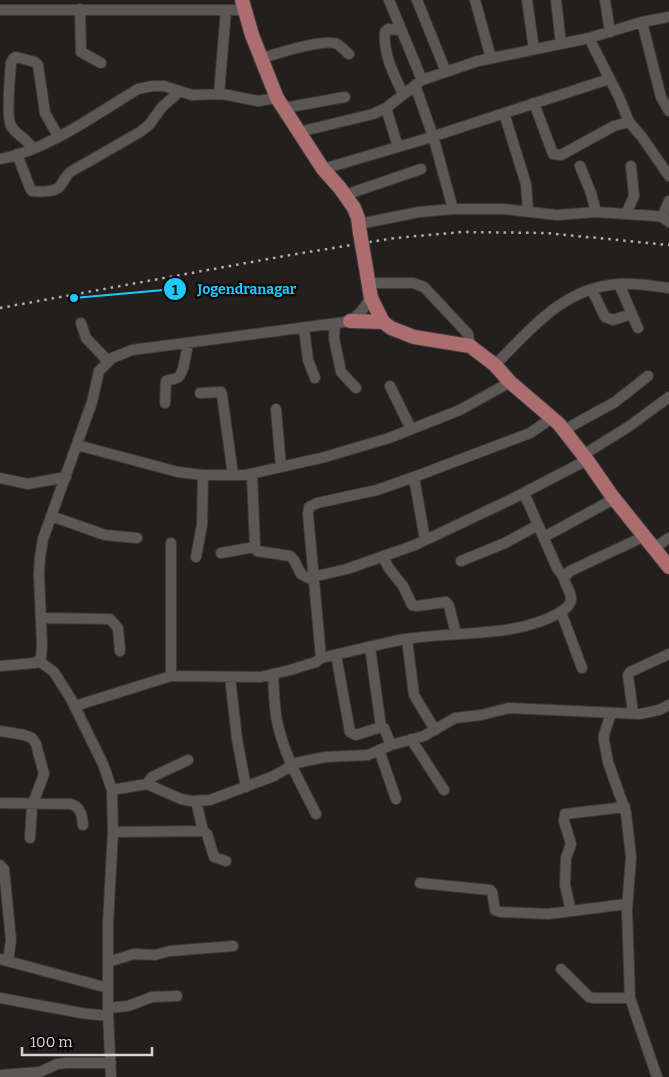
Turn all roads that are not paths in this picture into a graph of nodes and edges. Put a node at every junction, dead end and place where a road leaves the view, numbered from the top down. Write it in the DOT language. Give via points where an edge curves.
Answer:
graph roads {
  1 [pos="389,0"];
  2 [pos="417,0"];
  3 [pos="475,0"];
  4 [pos="527,0"];
  5 [pos="556,0"];
  6 [pos="605,0"];
  7 [pos="14,5"];
  8 [pos="34,5"];
  9 [pos="67,5"];
  10 [pos="96,5"];
  11 [pos="157,5"];
  12 [pos="244,5"];
  13 [pos="80,9"];
  14 [pos="0,10"];
  15 [pos="226,10"];
  16 [pos="669,17"];
  17 [pos="642,22"];
  18 [pos="401,30"];
  19 [pos="610,32"];
  20 [pos="589,38"];
  21 [pos="560,44"];
  22 [pos="534,49"];
  23 [pos="349,54"];
  24 [pos="262,58"];
  25 [pos="491,58"];
  26 [pos="101,63"];
  27 [pos="446,72"];
  28 [pos="609,79"];
  29 [pos="418,83"];
  30 [pos="180,91"];
  31 [pos="219,94"];
  32 [pos="403,94"];
  33 [pos="345,97"];
  34 [pos="280,103"];
  35 [pos="534,103"];
  36 [pos="386,108"];
  37 [pos="669,111"];
  38 [pos="504,113"];
  39 [pos="629,122"];
  40 [pos="299,132"];
  41 [pos="58,136"];
  42 [pos="433,136"];
  43 [pos="398,147"];
  44 [pos="32,148"];
  45 [pos="17,154"];
  46 [pos="0,159"];
  47 [pos="580,166"];
  48 [pos="631,166"];
  49 [pos="323,169"];
  50 [pos="420,169"];
  51 [pos="669,176"];
  52 [pos="345,195"];
  53 [pos="669,202"];
  54 [pos="453,209"];
  55 [pos="528,211"];
  56 [pos="596,212"];
  57 [pos="626,214"];
  58 [pos="665,220"];
  59 [pos="360,228"];
  60 [pos="369,283"];
  61 [pos="619,284"];
  62 [pos="669,288"];
  63 [pos="592,290"];
  64 [pos="371,298"];
  65 [pos="632,314"];
  66 [pos="350,321"];
  67 [pos="383,322"];
  68 [pos="81,323"];
  69 [pos="335,324"];
  70 [pos="304,328"];
  71 [pos="638,328"];
  72 [pos="188,344"];
  73 [pos="470,346"];
  74 [pos="108,361"];
  75 [pos="494,365"];
  76 [pos="648,376"];
  77 [pos="314,378"];
  78 [pos="510,382"];
  79 [pos="390,386"];
  80 [pos="356,388"];
  81 [pos="200,393"];
  82 [pos="669,397"];
  83 [pos="165,403"];
  84 [pos="276,409"];
  85 [pos="552,418"];
  86 [pos="411,429"];
  87 [pos="564,430"];
  88 [pos="77,445"];
  89 [pos="585,457"];
  90 [pos="281,467"];
  91 [pos="252,474"];
  92 [pos="203,475"];
  93 [pos="233,475"];
  94 [pos="66,477"];
  95 [pos="414,477"];
  96 [pos="0,478"];
  97 [pos="524,493"];
  98 [pos="614,499"];
  99 [pos="51,516"];
  100 [pos="538,525"];
  101 [pos="645,536"];
  102 [pos="544,537"];
  103 [pos="137,538"];
  104 [pos="669,538"];
  105 [pos="425,540"];
  106 [pos="171,543"];
  107 [pos="255,547"];
  108 [pos="654,548"];
  109 [pos="221,553"];
  110 [pos="383,556"];
  111 [pos="196,557"];
  112 [pos="461,560"];
  113 [pos="669,567"];
  114 [pos="313,577"];
  115 [pos="564,578"];
  116 [pos="560,612"];
  117 [pos="42,618"];
  118 [pos="456,634"];
  119 [pos="407,639"];
  120 [pos="370,647"];
  121 [pos="120,651"];
  122 [pos="669,654"];
  123 [pos="336,655"];
  124 [pos="321,658"];
  125 [pos="39,661"];
  126 [pos="0,666"];
  127 [pos="582,668"];
  128 [pos="273,674"];
  129 [pos="170,676"];
  130 [pos="230,677"];
  131 [pos="669,705"];
  132 [pos="75,706"];
  133 [pos="611,713"];
  134 [pos="633,714"];
  135 [pos="381,727"];
  136 [pos="435,730"];
  137 [pos="0,731"];
  138 [pos="411,740"];
  139 [pos="391,745"];
  140 [pos="379,750"];
  141 [pos="188,760"];
  142 [pos="291,765"];
  143 [pos="147,784"];
  144 [pos="246,787"];
  145 [pos="112,790"];
  146 [pos="444,790"];
  147 [pos="396,799"];
  148 [pos="196,801"];
  149 [pos="33,802"];
  150 [pos="0,803"];
  151 [pos="625,807"];
  152 [pos="316,814"];
  153 [pos="83,825"];
  154 [pos="203,831"];
  155 [pos="113,832"];
  156 [pos="30,838"];
  157 [pos="226,861"];
  158 [pos="0,865"];
  159 [pos="420,883"];
  160 [pos="627,904"];
  161 [pos="571,911"];
  162 [pos="233,946"];
  163 [pos="4,960"];
  164 [pos="108,962"];
  165 [pos="561,969"];
  166 [pos="108,988"];
  167 [pos="177,996"];
  168 [pos="0,998"];
  169 [pos="630,998"];
  170 [pos="108,1012"];
  171 [pos="110,1063"];
  172 [pos="0,1075"];
  173 [pos="111,1077"];
  174 [pos="657,1077"];
  1 -- 18 [label="street"];
  2 -- 27 [label="street"];
  3 -- 25 [label="street"];
  4 -- 22 [label="street"];
  5 -- 21 [label="street"];
  6 -- 19 [label="street"];
  7 -- 8 [label="street"];
  7 -- 14 [label="street"];
  8 -- 9 [label="street"];
  9 -- 13 [label="street"];
  10 -- 11 [label="street"];
  10 -- 13 [label="street"];
  11 -- 15 [label="street"];
  12 -- 15 [label="street"];
  12 -- 24 [label="main road"];
  13 -- 26 [label="street" via="81,52"];
  15 -- 31 [label="street"];
  16 -- 17 [label="street"];
  17 -- 19 [label="street"];
  17 -- 37 [label="street" via="661,97"];
  18 -- 29 [label="street"];
  18 -- 32 [label="street" via="388,29 384,36 387,57"];
  19 -- 20 [label="street"];
  20 -- 21 [label="street"];
  20 -- 28 [label="street"];
  21 -- 22 [label="street"];
  22 -- 25 [label="street"];
  23 -- 24 [label="street" via="338,44 329,42"];
  24 -- 34 [label="main road"];
  25 -- 27 [label="street"];
  27 -- 29 [label="street"];
  28 -- 35 [label="street"];
  28 -- 39 [label="street"];
  29 -- 32 [label="street"];
  29 -- 42 [label="street"];
  30 -- 31 [label="street"];
  30 -- 41 [label="street" via="164,86 138,89"];
  30 -- 45 [label="street" via="162,107 149,125 72,171 58,188 32,191"];
  31 -- 34 [label="street"];
  32 -- 36 [label="street"];
  33 -- 34 [label="street"];
  34 -- 40 [label="main road"];
  35 -- 38 [label="street"];
  35 -- 39 [label="street" via="553,154 557,155 567,153 614,126"];
  36 -- 40 [label="street" via="364,117"];
  36 -- 43 [label="street"];
  38 -- 42 [label="street"];
  38 -- 55 [label="street" via="526,184"];
  39 -- 51 [label="street"];
  40 -- 49 [label="main road"];
  41 -- 44 [label="street"];
  41 -- 44 [label="street" via="45,113 38,65 16,57 11,63 9,120"];
  42 -- 43 [label="street"];
  42 -- 54 [label="street"];
  43 -- 49 [label="street"];
  44 -- 45 [label="street"];
  45 -- 46 [label="street"];
  47 -- 56 [label="street"];
  48 -- 57 [label="street" via="634,196"];
  49 -- 52 [label="main road"];
  50 -- 52 [label="street"];
  52 -- 59 [label="main road" via="354,208"];
  53 -- 58 [label="street"];
  54 -- 55 [label="street"];
  54 -- 59 [label="street" via="418,212"];
  55 -- 56 [label="street" via="562,215"];
  56 -- 57 [label="street"];
  57 -- 58 [label="street"];
  59 -- 60 [label="main road, bridge"];
  60 -- 64 [label="main road"];
  60 -- 73 [label="street" via="413,283 424,287 468,334"];
  61 -- 62 [label="street"];
  61 -- 63 [label="street"];
  61 -- 65 [label="street"];
  63 -- 65 [label="street" via="602,314 609,320"];
  63 -- 75 [label="street" via="555,306"];
  64 -- 66 [label="street"];
  64 -- 67 [label="main road"];
  65 -- 71 [label="street"];
  66 -- 67 [label="main road"];
  66 -- 69 [label="street"];
  67 -- 73 [label="main road" via="414,337"];
  68 -- 74 [label="street" via="86,338"];
  69 -- 70 [label="street"];
  69 -- 80 [label="street" via="334,338 341,372"];
  70 -- 72 [label="street"];
  70 -- 77 [label="street"];
  72 -- 74 [label="street" via="132,350"];
  72 -- 83 [label="street" via="182,373 166,381"];
  73 -- 75 [label="main road"];
  74 -- 88 [label="street" via="98,371 92,402"];
  75 -- 78 [label="main road"];
  76 -- 87 [label="street" via="615,402"];
  78 -- 85 [label="main road"];
  78 -- 86 [label="street" via="460,410"];
  79 -- 86 [label="street"];
  81 -- 93 [label="street" via="221,392"];
  82 -- 89 [label="street"];
  84 -- 90 [label="street"];
  85 -- 87 [label="main road"];
  85 -- 95 [label="street" via="530,433"];
  86 -- 90 [label="street" via="325,457"];
  87 -- 89 [label="main road"];
  88 -- 92 [label="street" via="178,472"];
  88 -- 94 [label="street"];
  89 -- 97 [label="street"];
  89 -- 98 [label="main road"];
  90 -- 91 [label="street"];
  91 -- 93 [label="street"];
  91 -- 107 [label="street"];
  92 -- 93 [label="street"];
  92 -- 111 [label="street" via="202,526"];
  94 -- 96 [label="street" via="28,484"];
  94 -- 99 [label="street"];
  95 -- 105 [label="street"];
  95 -- 114 [label="street" via="378,490 309,507"];
  97 -- 100 [label="street"];
  97 -- 105 [label="street"];
  98 -- 101 [label="main road"];
  98 -- 102 [label="street"];
  99 -- 103 [label="street" via="105,535"];
  99 -- 117 [label="street" via="40,556"];
  100 -- 102 [label="street"];
  100 -- 112 [label="street" via="505,543"];
  101 -- 108 [label="main road"];
  101 -- 115 [label="street" via="570,571"];
  102 -- 115 [label="street"];
  104 -- 108 [label="street"];
  105 -- 110 [label="street"];
  106 -- 129 [label="street"];
  107 -- 109 [label="street"];
  107 -- 114 [label="street" via="260,552 290,556 301,574"];
  108 -- 113 [label="main road"];
  110 -- 114 [label="street"];
  110 -- 118 [label="street" via="412,606 446,602"];
  114 -- 124 [label="street"];
  115 -- 116 [label="street" via="571,599"];
  116 -- 118 [label="street" via="524,627"];
  116 -- 127 [label="street"];
  117 -- 121 [label="street" via="110,619 118,628"];
  117 -- 125 [label="street" via="42,656"];
  118 -- 119 [label="street"];
  119 -- 120 [label="street"];
  119 -- 136 [label="street" via="414,695"];
  120 -- 123 [label="street"];
  120 -- 135 [label="street"];
  122 -- 134 [label="street" via="628,675"];
  123 -- 124 [label="street"];
  123 -- 135 [label="street" via="350,732 356,735"];
  124 -- 128 [label="street"];
  125 -- 126 [label="street"];
  125 -- 132 [label="street" via="54,672"];
  128 -- 130 [label="street"];
  128 -- 142 [label="street" via="277,719"];
  129 -- 130 [label="street"];
  129 -- 132 [label="street"];
  130 -- 144 [label="street"];
  131 -- 134 [label="street" via="652,712"];
  132 -- 145 [label="street"];
  133 -- 134 [label="street"];
  133 -- 136 [label="street" via="514,708 455,718"];
  133 -- 151 [label="street" via="604,741 608,762"];
  135 -- 139 [label="street"];
  136 -- 138 [label="street"];
  137 -- 149 [label="street" via="24,735 36,744 44,774"];
  138 -- 139 [label="street"];
  138 -- 146 [label="street"];
  139 -- 140 [label="street"];
  140 -- 142 [label="street" via="362,756 325,757"];
  140 -- 147 [label="street"];
  141 -- 143 [label="street" via="152,777"];
  142 -- 144 [label="street"];
  142 -- 152 [label="street"];
  143 -- 145 [label="street"];
  143 -- 148 [label="street" via="181,799"];
  144 -- 148 [label="street"];
  145 -- 155 [label="street"];
  148 -- 154 [label="street"];
  149 -- 150 [label="street"];
  149 -- 153 [label="street" via="75,805"];
  149 -- 156 [label="street"];
  151 -- 160 [label="street" via="631,863"];
  151 -- 161 [label="street" via="565,814 571,844 566,858 566,885"];
  154 -- 155 [label="street"];
  154 -- 157 [label="street" via="207,834 214,857"];
  155 -- 164 [label="street"];
  158 -- 163 [label="street" via="4,869 11,940"];
  159 -- 161 [label="street" via="490,890 498,912 548,914"];
  160 -- 161 [label="street"];
  160 -- 169 [label="street"];
  162 -- 164 [label="street" via="155,955 134,954"];
  163 -- 166 [label="street"];
  164 -- 166 [label="street"];
  165 -- 169 [label="street" via="589,996"];
  166 -- 170 [label="street"];
  167 -- 170 [label="street" via="152,997"];
  168 -- 170 [label="street" via="81,1014"];
  169 -- 174 [label="street"];
  170 -- 171 [label="street"];
  171 -- 172 [label="street" via="57,1064 40,1072"];
  171 -- 173 [label="street"];
}
